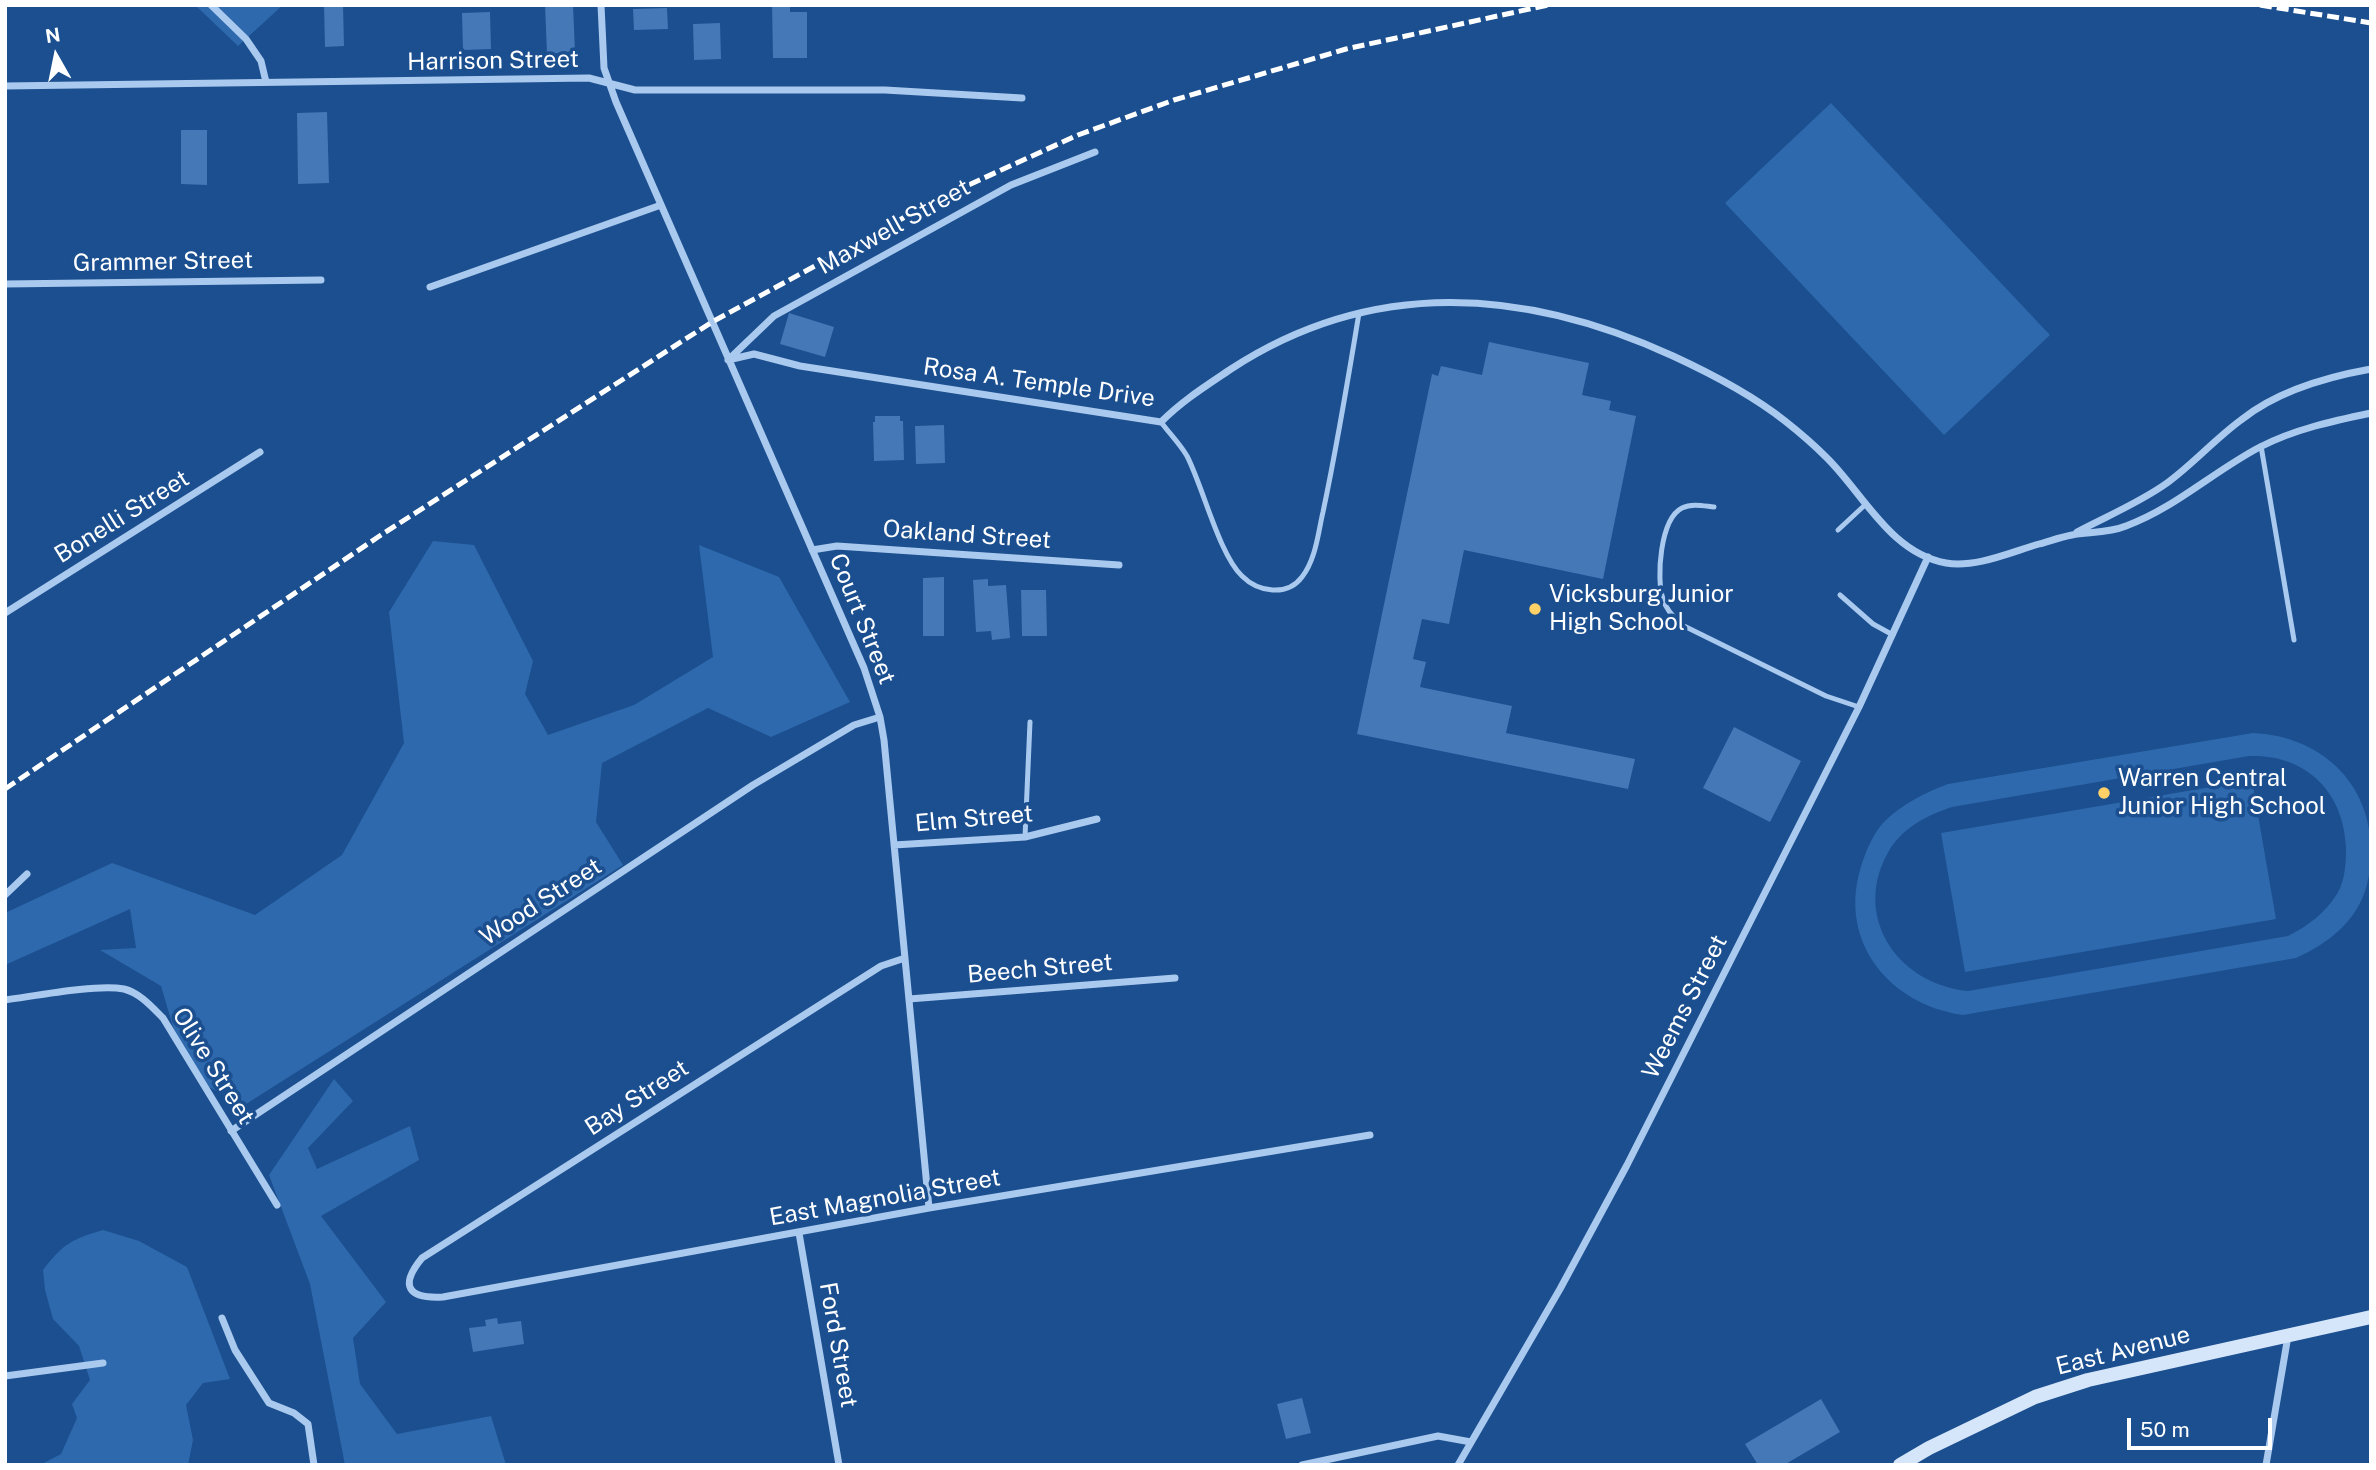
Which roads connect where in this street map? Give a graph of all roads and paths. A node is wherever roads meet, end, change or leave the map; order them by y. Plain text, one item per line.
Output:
1 (211, 5) edge
2 (601, 5) edge
3 (266, 82) junction
4 (610, 84) junction
5 (5, 86) edge
6 (1022, 97) dead end
7 (1095, 152) dead end
8 (661, 205) junction
9 (321, 280) dead end
10 (5, 284) edge
11 (430, 287) dead end
12 (1359, 312) junction
13 (728, 360) junction
14 (2371, 369) edge
15 (2371, 413) edge
16 (1161, 422) junction
17 (2261, 446) junction
18 (260, 452) dead end
19 (1866, 504) junction
20 (1714, 507) dead end
21 (1838, 530) dead end
22 (2070, 535) junction
23 (812, 550) junction
24 (1928, 557) junction
25 (1119, 565) dead end
26 (1840, 595) dead end
27 (5, 614) edge
28 (1893, 635) junction
29 (2294, 639) dead end
30 (1858, 708) junction
31 (880, 717) junction
32 (1030, 722) dead end
33 (1097, 818) dead end
34 (1025, 837) junction
35 (894, 845) junction
36 (27, 874) dead end
37 (5, 895) edge
38 (905, 958) junction
39 (1175, 978) dead end
40 (909, 999) junction
41 (5, 1000) edge
42 (231, 1131) junction
43 (1370, 1135) dead end
44 (277, 1205) dead end
45 (929, 1208) junction
46 (799, 1233) junction
47 (410, 1288) joint
48 (2371, 1317) edge
49 (222, 1318) dead end
50 (2288, 1336) junction
51 (103, 1363) dead end
52 (5, 1376) edge
53 (1471, 1442) junction
54 (314, 1465) edge
55 (839, 1465) edge
56 (1302, 1465) edge
57 (1458, 1465) edge
58 (1900, 1465) edge
59 (2266, 1465) edge

1 - 3 street
2 - 4 street, Court Street
3 - 4 street, Harrison Street
3 - 5 street, Harrison Street
4 - 6 street, Harrison Street
4 - 8 street, Court Street
7 - 13 street, Maxwell Street
8 - 11 street
8 - 13 street, Court Street
9 - 10 street, Grammer Street
12 - 16 street, Rosa A. Temple Drive
12 - 16 lane
12 - 19 street, Rosa A. Temple Drive
13 - 16 street, Rosa A. Temple Drive
13 - 23 street, Court Street
14 - 22 street, Rosa A. Temple Drive
15 - 17 street, Rosa A. Temple Drive
17 - 22 street, Rosa A. Temple Drive
17 - 29 lane
18 - 27 street, Bonelli Street
19 - 21 lane
19 - 24 street, Rosa A. Temple Drive
20 - 30 lane
22 - 24 street, Rosa A. Temple Drive
23 - 25 street, Oakland Street
23 - 31 street, Court Street
24 - 28 street, Weems Street
26 - 28 lane
28 - 30 street, Weems Street
30 - 53 street, Weems Street
31 - 35 street, Court Street
31 - 42 street, Wood Street
32 - 34 lane
33 - 34 street, Elm Street
34 - 35 street, Elm Street
35 - 38 street, Court Street
36 - 37 street
38 - 40 street, Court Street
38 - 47 street, Bay Street
39 - 40 street, Beech Street
40 - 45 street, Court Street
41 - 42 street, Olive Street
42 - 44 street, Olive Street
43 - 45 street, East Magnolia Street
45 - 46 street, East Magnolia Street
46 - 47 street, East Magnolia Street
46 - 55 street, Ford Street
48 - 50 street, East Avenue
49 - 54 street
50 - 58 street, East Avenue
50 - 59 street
51 - 52 street
53 - 56 street
53 - 57 street, Weems Street

